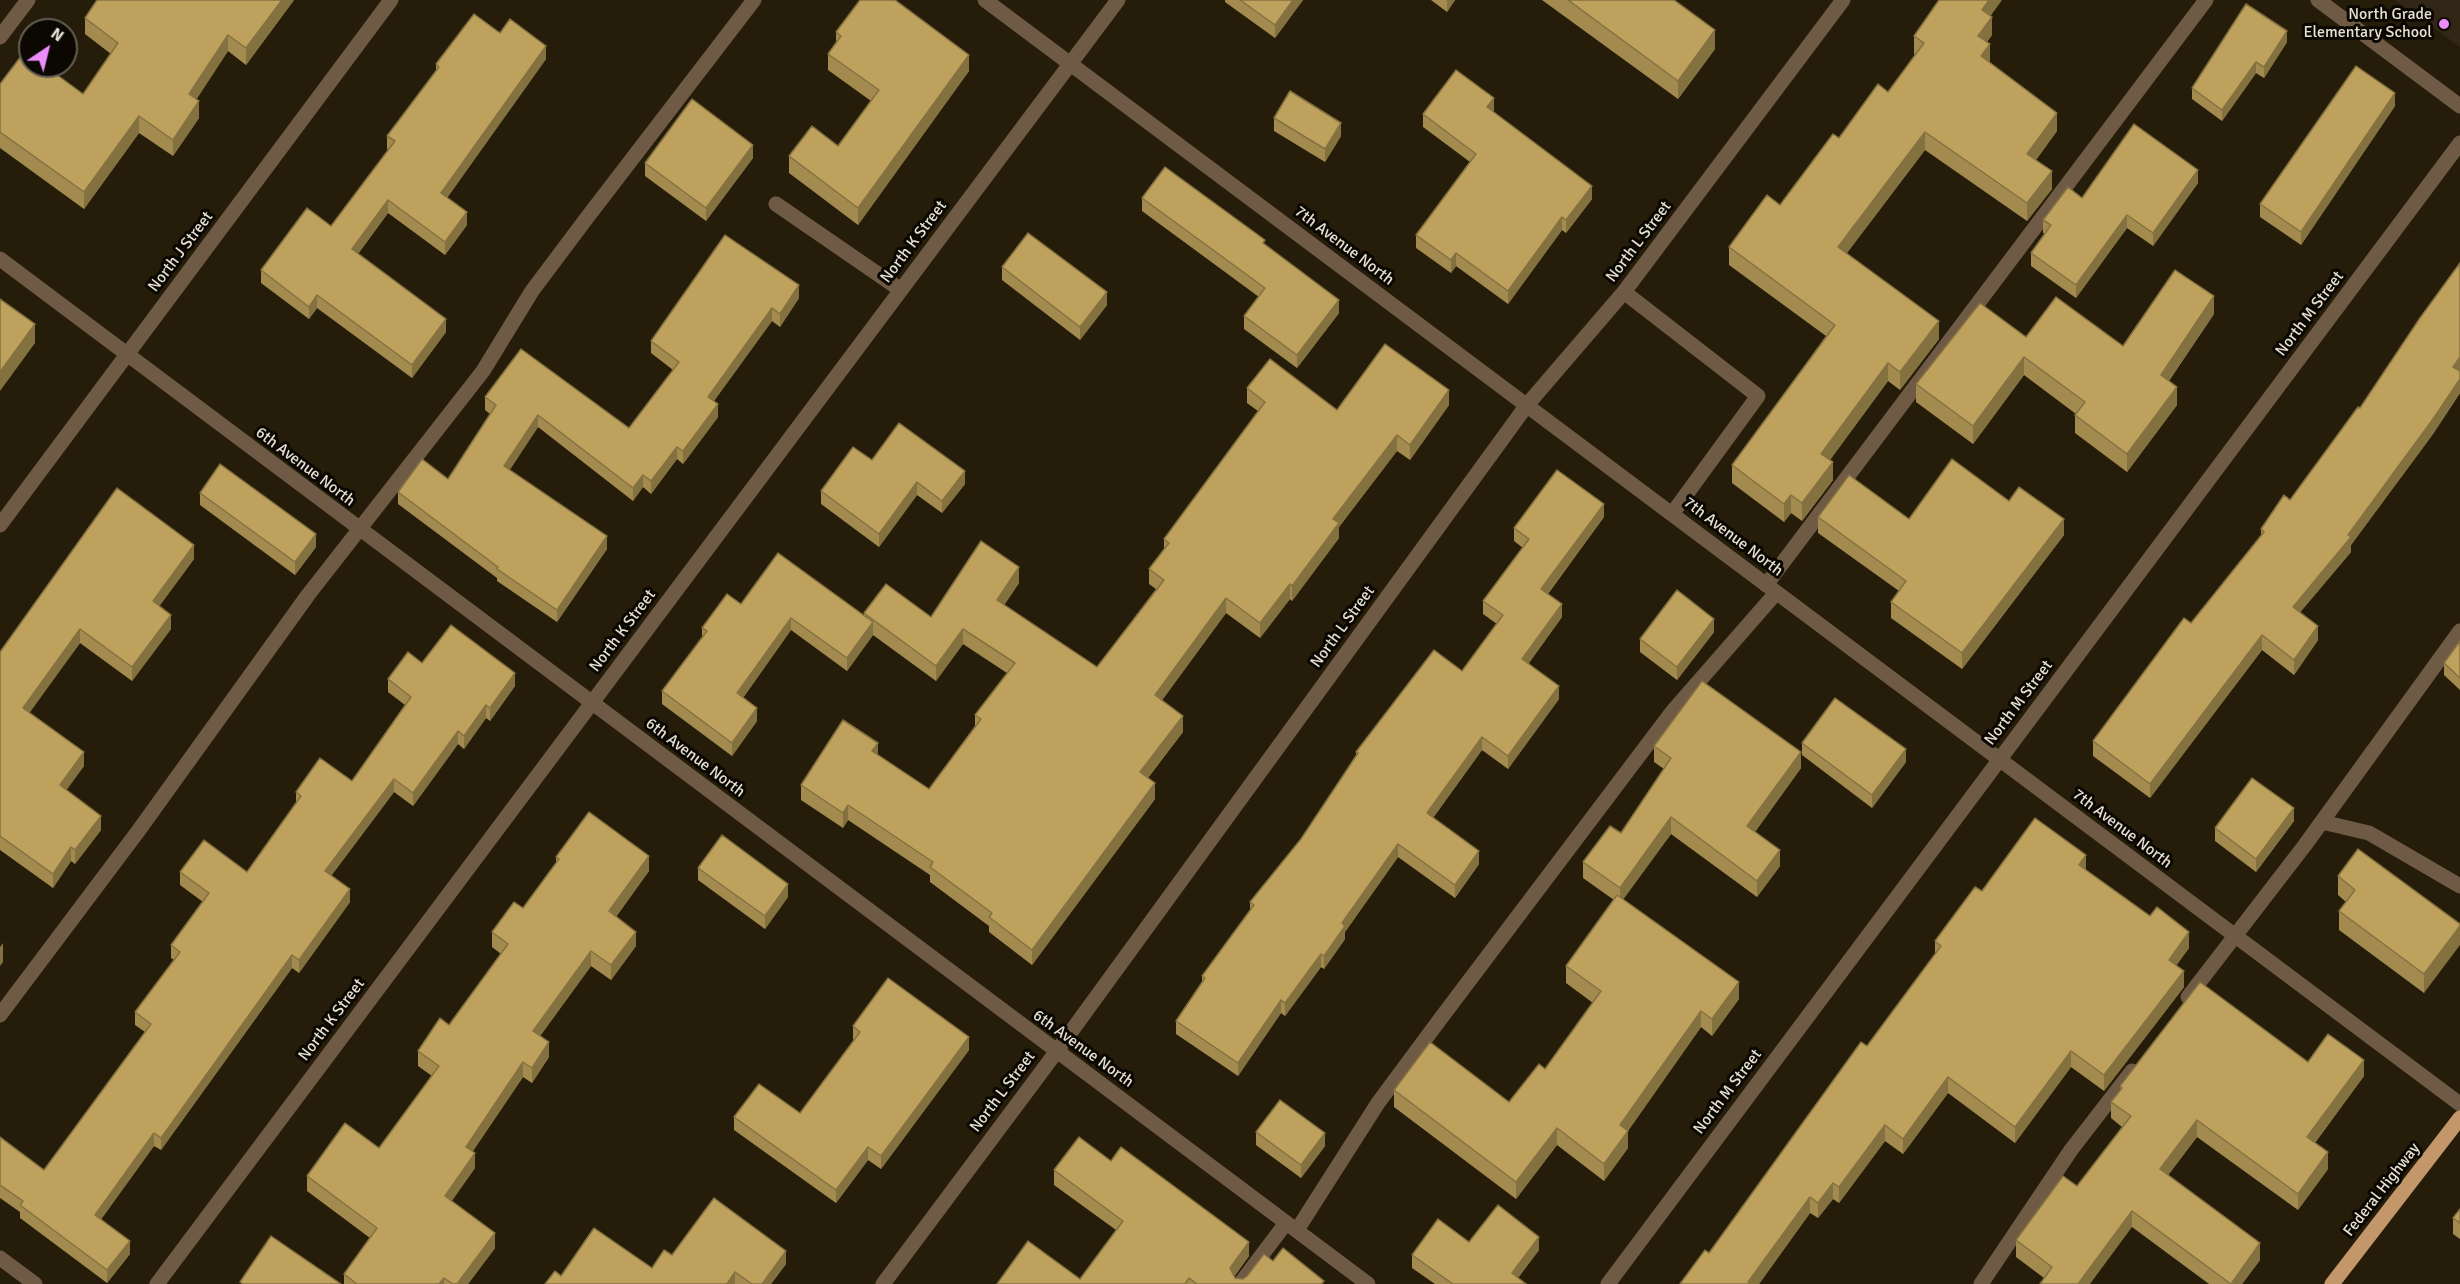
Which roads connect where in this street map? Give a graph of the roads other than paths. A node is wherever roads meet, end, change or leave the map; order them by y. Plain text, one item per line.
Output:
1 (28, 0) edge
2 (391, 0) edge
3 (754, 0) edge
4 (985, 0) edge
5 (1118, 0) edge
6 (1843, 0) edge
7 (2206, 0) edge
8 (2318, 0) edge
9 (0, 37) edge
10 (1070, 64) junction
11 (2460, 106) edge
12 (2460, 143) edge
13 (776, 204) dead end
14 (0, 259) edge
15 (901, 290) junction
16 (1624, 292) junction
17 (127, 355) junction
18 (1527, 405) junction
19 (1672, 514) junction
20 (0, 525) edge
21 (359, 530) junction
22 (1771, 589) junction
23 (2460, 631) edge
24 (592, 703) junction
25 (1999, 759) junction
26 (2322, 822) junction
27 (2460, 886) edge
28 (2235, 936) junction
29 (2179, 1010) edge
30 (0, 1015) edge
31 (1057, 1051) junction
32 (2143, 1057) edge
33 (2460, 1104) edge
34 (2460, 1118) edge
35 (1291, 1226) junction
36 (0, 1258) edge
37 (35, 1284) edge
38 (157, 1284) edge
39 (883, 1284) edge
40 (1240, 1284) edge
41 (1368, 1284) edge
42 (1608, 1284) edge
43 (1981, 1284) edge
44 (2332, 1284) edge

1 - 9 street
2 - 17 street, North J Street
3 - 21 street
4 - 10 street, 7th Avenue North
5 - 10 street, North K Street
6 - 16 street, North L Street
7 - 22 street
8 - 11 street
10 - 15 street, North K Street
10 - 18 street, 7th Avenue North
12 - 25 street, North M Street
13 - 15 street
14 - 17 street, 6th Avenue North
15 - 24 street, North K Street
16 - 18 street, North L Street
16 - 19 street
17 - 20 street, North J Street
17 - 21 street, 6th Avenue North
18 - 19 street, 7th Avenue North
18 - 31 street, North L Street
19 - 22 street, 7th Avenue North
21 - 24 street, 6th Avenue North
21 - 30 street
22 - 25 street, 7th Avenue North
22 - 35 street
23 - 26 street
24 - 31 street, 6th Avenue North
24 - 38 street, North K Street
25 - 28 street, 7th Avenue North
25 - 42 street, North M Street
26 - 27 street
26 - 28 street
28 - 29 street
28 - 33 street, 7th Avenue North
31 - 35 street, 6th Avenue North
31 - 39 street, North L Street
32 - 43 street
34 - 44 main road, Federal Highway
35 - 40 street
35 - 41 street, 6th Avenue North
36 - 37 street

